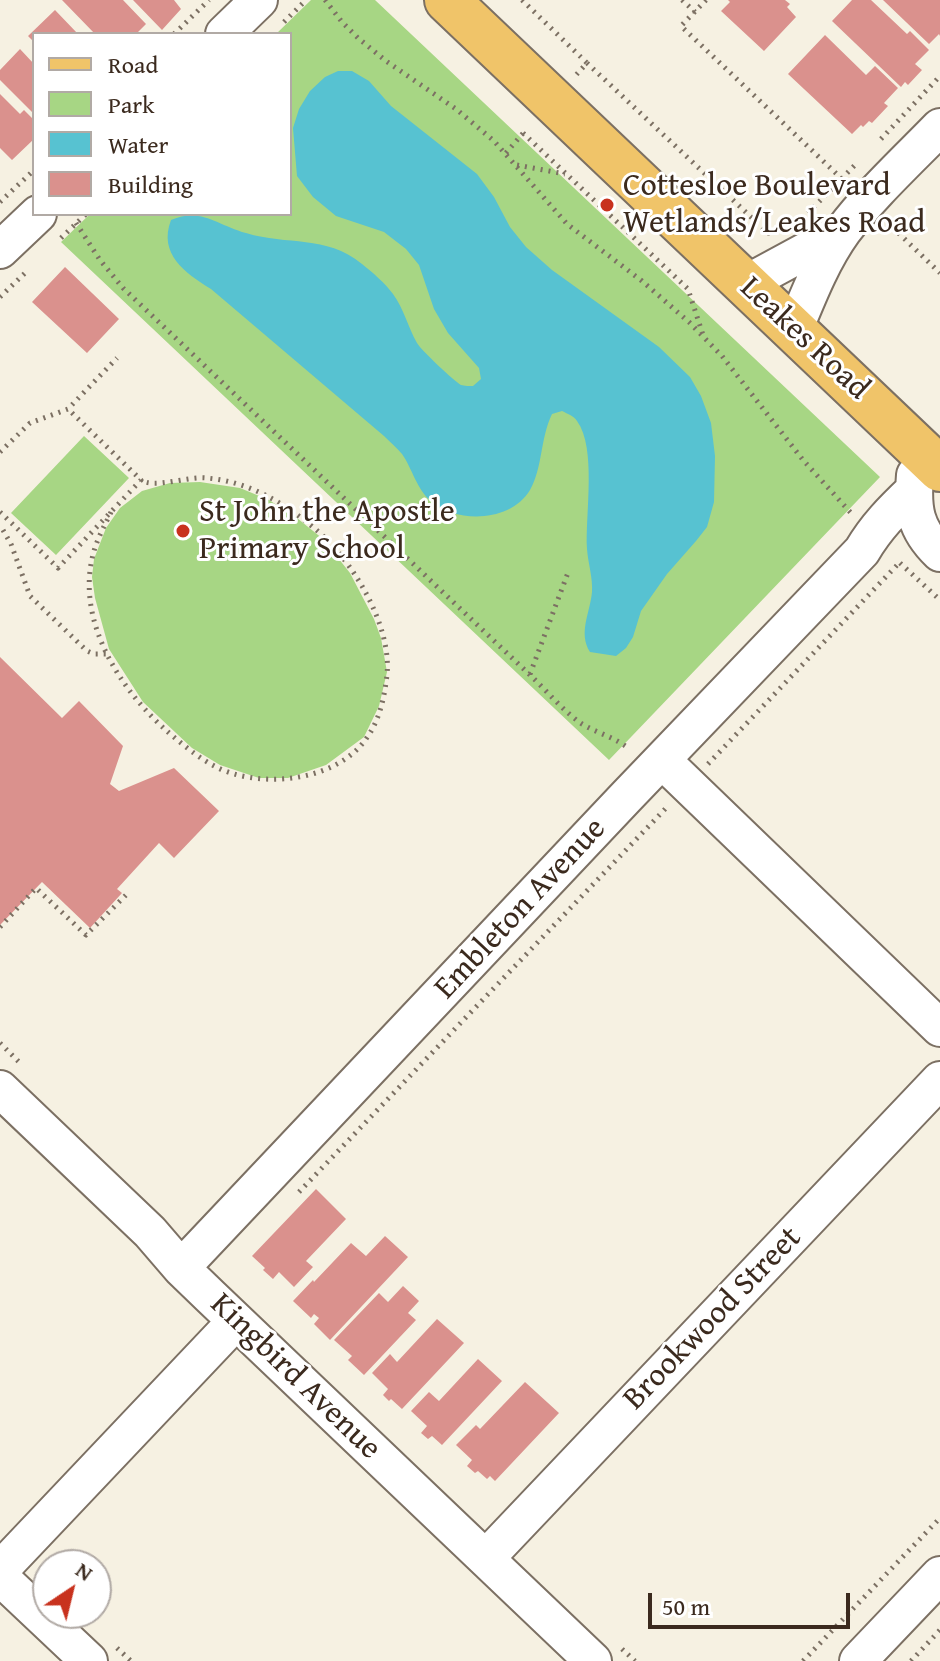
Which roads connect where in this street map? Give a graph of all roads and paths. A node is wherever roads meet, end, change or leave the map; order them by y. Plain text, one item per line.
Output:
1 (209, 0) edge
2 (306, 0) edge
3 (325, 0) edge
4 (447, 0) edge
5 (682, 0) edge
6 (706, 0) edge
7 (695, 12) junction
8 (269, 13) edge
9 (176, 32) edge
10 (228, 32) edge
11 (587, 63) dead end
12 (940, 76) edge
13 (940, 127) edge
14 (523, 133) dead end
15 (875, 145) dead end
16 (864, 156) dead end
17 (517, 165) junction
18 (32, 172) edge
19 (566, 174) junction
20 (841, 178) junction
21 (0, 202) edge
22 (36, 216) edge
23 (896, 217) dead end
24 (800, 222) dead end
25 (76, 223) dead end
26 (843, 232) junction
27 (779, 233) dead end
28 (0, 250) edge
29 (940, 273) edge
30 (745, 284) junction
31 (794, 330) junction
32 (703, 336) junction
33 (117, 358) dead end
34 (68, 409) junction
35 (0, 452) edge
36 (924, 469) edge
37 (141, 480) junction
38 (0, 512) edge
39 (111, 512) junction
40 (12, 524) junction
41 (1, 531) edge
42 (879, 547) junction
43 (937, 550) edge
44 (569, 570) dead end
45 (940, 600) edge
46 (107, 655) junction
47 (530, 675) junction
48 (628, 748) dead end
49 (662, 760) junction
50 (687, 785) junction
51 (126, 895) dead end
52 (0, 927) edge
53 (940, 1028) edge
54 (940, 1080) edge
55 (0, 1089) edge
56 (297, 1195) dead end
57 (181, 1268) junction
58 (236, 1321) junction
59 (940, 1518) edge
60 (486, 1558) junction
61 (0, 1570) edge
62 (940, 1575) edge
63 (0, 1577) edge
64 (940, 1630) edge
65 (89, 1661) edge
66 (593, 1661) edge
67 (803, 1661) edge
68 (858, 1661) edge
69 (911, 1661) edge

1 - 9 path
2 - 8 path
3 - 17 path
4 - 30 main road, Leakes Road
5 - 7 path
6 - 7 path
7 - 20 path
8 - 10 street
11 - 27 path
12 - 15 path
13 - 26 street
14 - 19 path
16 - 20 path
17 - 19 path
17 - 32 path
18 - 21 path
19 - 32 path
20 - 24 path
22 - 28 street
23 - 29 path
25 - 47 path
26 - 30 street
26 - 31 street
30 - 31 main road, Leakes Road
31 - 36 main road, Leakes Road
32 - 42 path
33 - 34 path
34 - 35 path
34 - 37 path
36 - 42 street, Embleton Avenue
36 - 43 street
37 - 39 path
37 - 46 path
38 - 40 path
39 - 40 path
39 - 46 path
40 - 41 path
41 - 46 path
42 - 43 street
42 - 45 path
42 - 49 street, Embleton Avenue
42 - 50 path
44 - 47 path
47 - 48 path
49 - 50 street
49 - 57 street, Embleton Avenue
50 - 53 street
50 - 56 path
51 - 52 path
54 - 60 street, Brookwood Street
55 - 57 street, Kingbird Avenue
57 - 58 street, Kingbird Avenue
58 - 60 street, Kingbird Avenue
58 - 61 street
59 - 67 path
60 - 66 street, Kingbird Avenue
62 - 68 street
63 - 65 street
64 - 69 path

